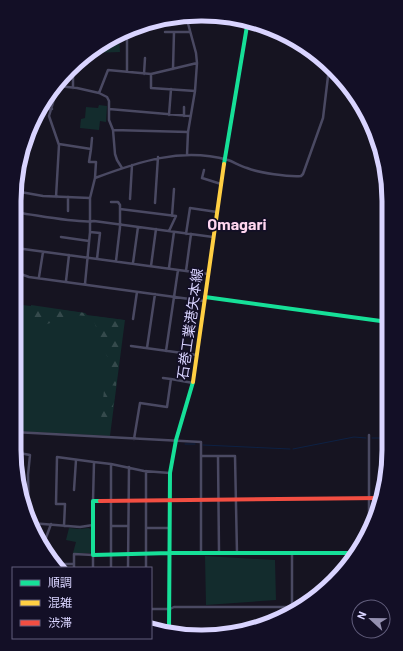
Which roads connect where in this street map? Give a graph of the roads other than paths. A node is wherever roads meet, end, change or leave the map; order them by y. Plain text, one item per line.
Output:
1 (187, 21) edge
2 (247, 27) edge
3 (165, 32) dead end
4 (174, 32) junction
5 (190, 32) junction
6 (128, 37) edge
7 (145, 58) dead end
8 (197, 63) junction
9 (173, 69) junction
10 (127, 71) junction
11 (328, 73) edge
12 (144, 74) junction
13 (151, 74) junction
14 (73, 75) edge
15 (62, 87) edge
16 (73, 88) junction
17 (171, 89) junction
18 (194, 91) junction
19 (99, 93) junction
20 (55, 96) edge
21 (184, 107) dead end
22 (47, 108) edge
23 (52, 108) junction
24 (109, 109) junction
25 (169, 115) junction
26 (184, 116) junction
27 (190, 116) junction
28 (113, 130) junction
29 (188, 132) junction
30 (92, 138) dead end
31 (58, 144) junction
32 (90, 149) junction
33 (187, 155) junction
34 (158, 157) junction
35 (225, 159) junction
36 (132, 165) junction
37 (122, 168) junction
38 (204, 170) dead end
39 (95, 178) junction
40 (221, 184) junction
41 (174, 190) dead end
42 (21, 192) edge
43 (56, 196) junction
44 (68, 197) junction
45 (90, 198) junction
46 (130, 199) dead end
47 (111, 202) dead end
48 (155, 203) dead end
49 (120, 209) junction
50 (68, 211) dead end
51 (21, 212) edge
52 (217, 212) junction
53 (172, 216) junction
54 (90, 222) junction
55 (120, 224) junction
56 (138, 227) junction
57 (156, 229) junction
58 (169, 231) junction
59 (90, 232) junction
60 (174, 232) junction
61 (186, 234) junction
62 (191, 234) junction
63 (61, 237) dead end
64 (213, 238) junction
65 (89, 241) junction
66 (21, 249) edge
67 (43, 252) junction
68 (70, 255) junction
69 (88, 258) junction
70 (98, 259) junction
71 (116, 261) junction
72 (133, 263) junction
73 (151, 266) junction
74 (169, 268) junction
75 (178, 270) junction
76 (186, 271) junction
77 (21, 274) edge
78 (208, 274) junction
79 (39, 277) junction
80 (66, 281) junction
81 (84, 284) junction
82 (137, 292) junction
83 (155, 294) junction
84 (174, 297) junction
85 (205, 299) junction
86 (133, 319) dead end
87 (382, 321) edge
88 (131, 346) dead end
89 (147, 348) junction
90 (166, 351) junction
91 (198, 355) junction
92 (163, 378) dead end
93 (171, 379) junction
94 (193, 383) junction
95 (21, 432) edge
96 (369, 435) dead end
97 (134, 439) junction
98 (176, 440) junction
99 (21, 453) edge
100 (201, 456) junction
101 (218, 456) junction
102 (76, 460) junction
103 (94, 462) junction
104 (111, 464) junction
105 (128, 467) junction
106 (146, 471) junction
107 (170, 473) junction
108 (74, 490) dead end
109 (369, 498) junction
110 (375, 498) edge
111 (168, 499) junction
112 (200, 499) junction
113 (218, 499) junction
114 (236, 499) junction
115 (93, 500) junction
116 (112, 500) junction
117 (128, 500) junction
118 (146, 500) junction
119 (29, 501) edge
120 (369, 516) edge
121 (37, 523) edge
122 (51, 524) junction
123 (93, 525) junction
124 (64, 526) junction
125 (111, 526) junction
126 (128, 526) junction
127 (146, 528) junction
128 (169, 528) junction
129 (45, 540) edge
130 (219, 552) junction
131 (292, 552) junction
132 (170, 553) junction
133 (201, 553) junction
134 (237, 553) junction
135 (350, 553) edge
136 (128, 554) junction
137 (146, 554) junction
138 (93, 555) junction
139 (111, 555) junction
140 (62, 564) edge
141 (74, 566) edge
142 (93, 567) edge
143 (111, 567) edge
144 (128, 567) edge
145 (146, 567) edge
146 (292, 606) edge
147 (290, 607) edge
148 (152, 609) edge
149 (170, 609) junction
150 (169, 627) edge

1 - 5 street
2 - 35 street, 石巻工業港矢本線
3 - 4 street
4 - 5 street
4 - 9 street
5 - 8 street
6 - 10 street
7 - 12 street
8 - 9 street
8 - 18 street
9 - 13 street
10 - 12 street
10 - 19 street
11 - 35 street
12 - 13 street
13 - 17 street
14 - 16 street
15 - 16 street
16 - 19 street
17 - 18 street
17 - 25 street
18 - 27 street
19 - 24 street
20 - 23 street
21 - 26 street
22 - 23 street
23 - 31 street
24 - 25 street
24 - 28 street
25 - 26 street
26 - 27 street
27 - 29 street
28 - 29 street
28 - 37 street
29 - 33 street
30 - 32 street
31 - 32 street
31 - 43 street
32 - 39 street
33 - 34 street
33 - 35 street
34 - 36 street
34 - 48 street
35 - 40 street, 石巻工業港矢本線
36 - 37 street
36 - 46 street
37 - 39 street
38 - 40 street
39 - 45 street
40 - 52 street, 石巻工業港矢本線
41 - 53 street
42 - 43 street
43 - 44 street
44 - 45 street
44 - 50 street
45 - 54 street
47 - 49 street
49 - 53 street
49 - 55 street
51 - 54 street
52 - 61 street
52 - 64 street, 石巻工業港矢本線
53 - 58 street
54 - 55 street
54 - 59 street
55 - 56 street
55 - 71 street
56 - 57 street
56 - 72 street
57 - 58 street
57 - 73 street
58 - 60 street
59 - 65 street
59 - 70 street
60 - 61 street
60 - 74 street
61 - 62 street
62 - 64 street
62 - 76 street
63 - 65 street
64 - 78 street, 石巻工業港矢本線
65 - 69 street
66 - 67 street
67 - 68 street
67 - 79 street
68 - 69 street
68 - 80 street
69 - 70 street
69 - 81 street
70 - 71 street
71 - 72 street
72 - 73 street
73 - 74 street
74 - 75 street
75 - 76 street
75 - 84 street
76 - 78 street
77 - 79 street
78 - 85 street, 石巻工業港矢本線
79 - 80 street
80 - 81 street
81 - 82 street
82 - 83 street
82 - 86 street
83 - 84 street
83 - 89 street
84 - 85 street
84 - 90 street
85 - 87 street
85 - 91 street, 石巻工業港矢本線
88 - 89 street
89 - 90 street
90 - 91 street
91 - 94 street, 石巻工業港矢本線
92 - 93 street
93 - 94 street
93 - 97 street
94 - 98 street, 石巻工業港矢本線
95 - 97 street
96 - 109 street
97 - 98 street
98 - 100 street
98 - 107 street, 石巻工業港矢本線
99 - 119 street
100 - 101 street
100 - 112 street
101 - 113 street
101 - 114 street
102 - 103 street
102 - 108 street
102 - 124 street
103 - 104 street
103 - 115 street
104 - 105 street
104 - 116 street
105 - 106 street
105 - 117 street
106 - 107 street
106 - 118 street
107 - 111 street, 石巻工業港矢本線
109 - 110 street
109 - 114 street
109 - 120 street
111 - 112 street
111 - 118 street
111 - 128 street, 石巻工業港矢本線
112 - 113 street
112 - 133 street
113 - 114 street
113 - 130 street
114 - 134 street
115 - 116 street
115 - 123 street
116 - 117 street
116 - 125 street
117 - 118 street
117 - 126 street
118 - 127 street
121 - 122 street
122 - 124 street
122 - 129 street
123 - 124 street
123 - 138 street
125 - 126 street
125 - 139 street
126 - 136 street
127 - 128 street
127 - 137 street
128 - 132 street, 石巻工業港矢本線
130 - 133 street
130 - 134 street
131 - 134 street
131 - 135 street
131 - 146 street
132 - 133 street
132 - 137 street
132 - 149 street, 石巻工業港矢本線
136 - 137 street
136 - 139 street
136 - 144 street
137 - 145 street
138 - 139 street
138 - 141 street
138 - 142 street
139 - 143 street
140 - 141 street
147 - 149 street
148 - 149 street
149 - 150 street, 石巻工業港矢本線

